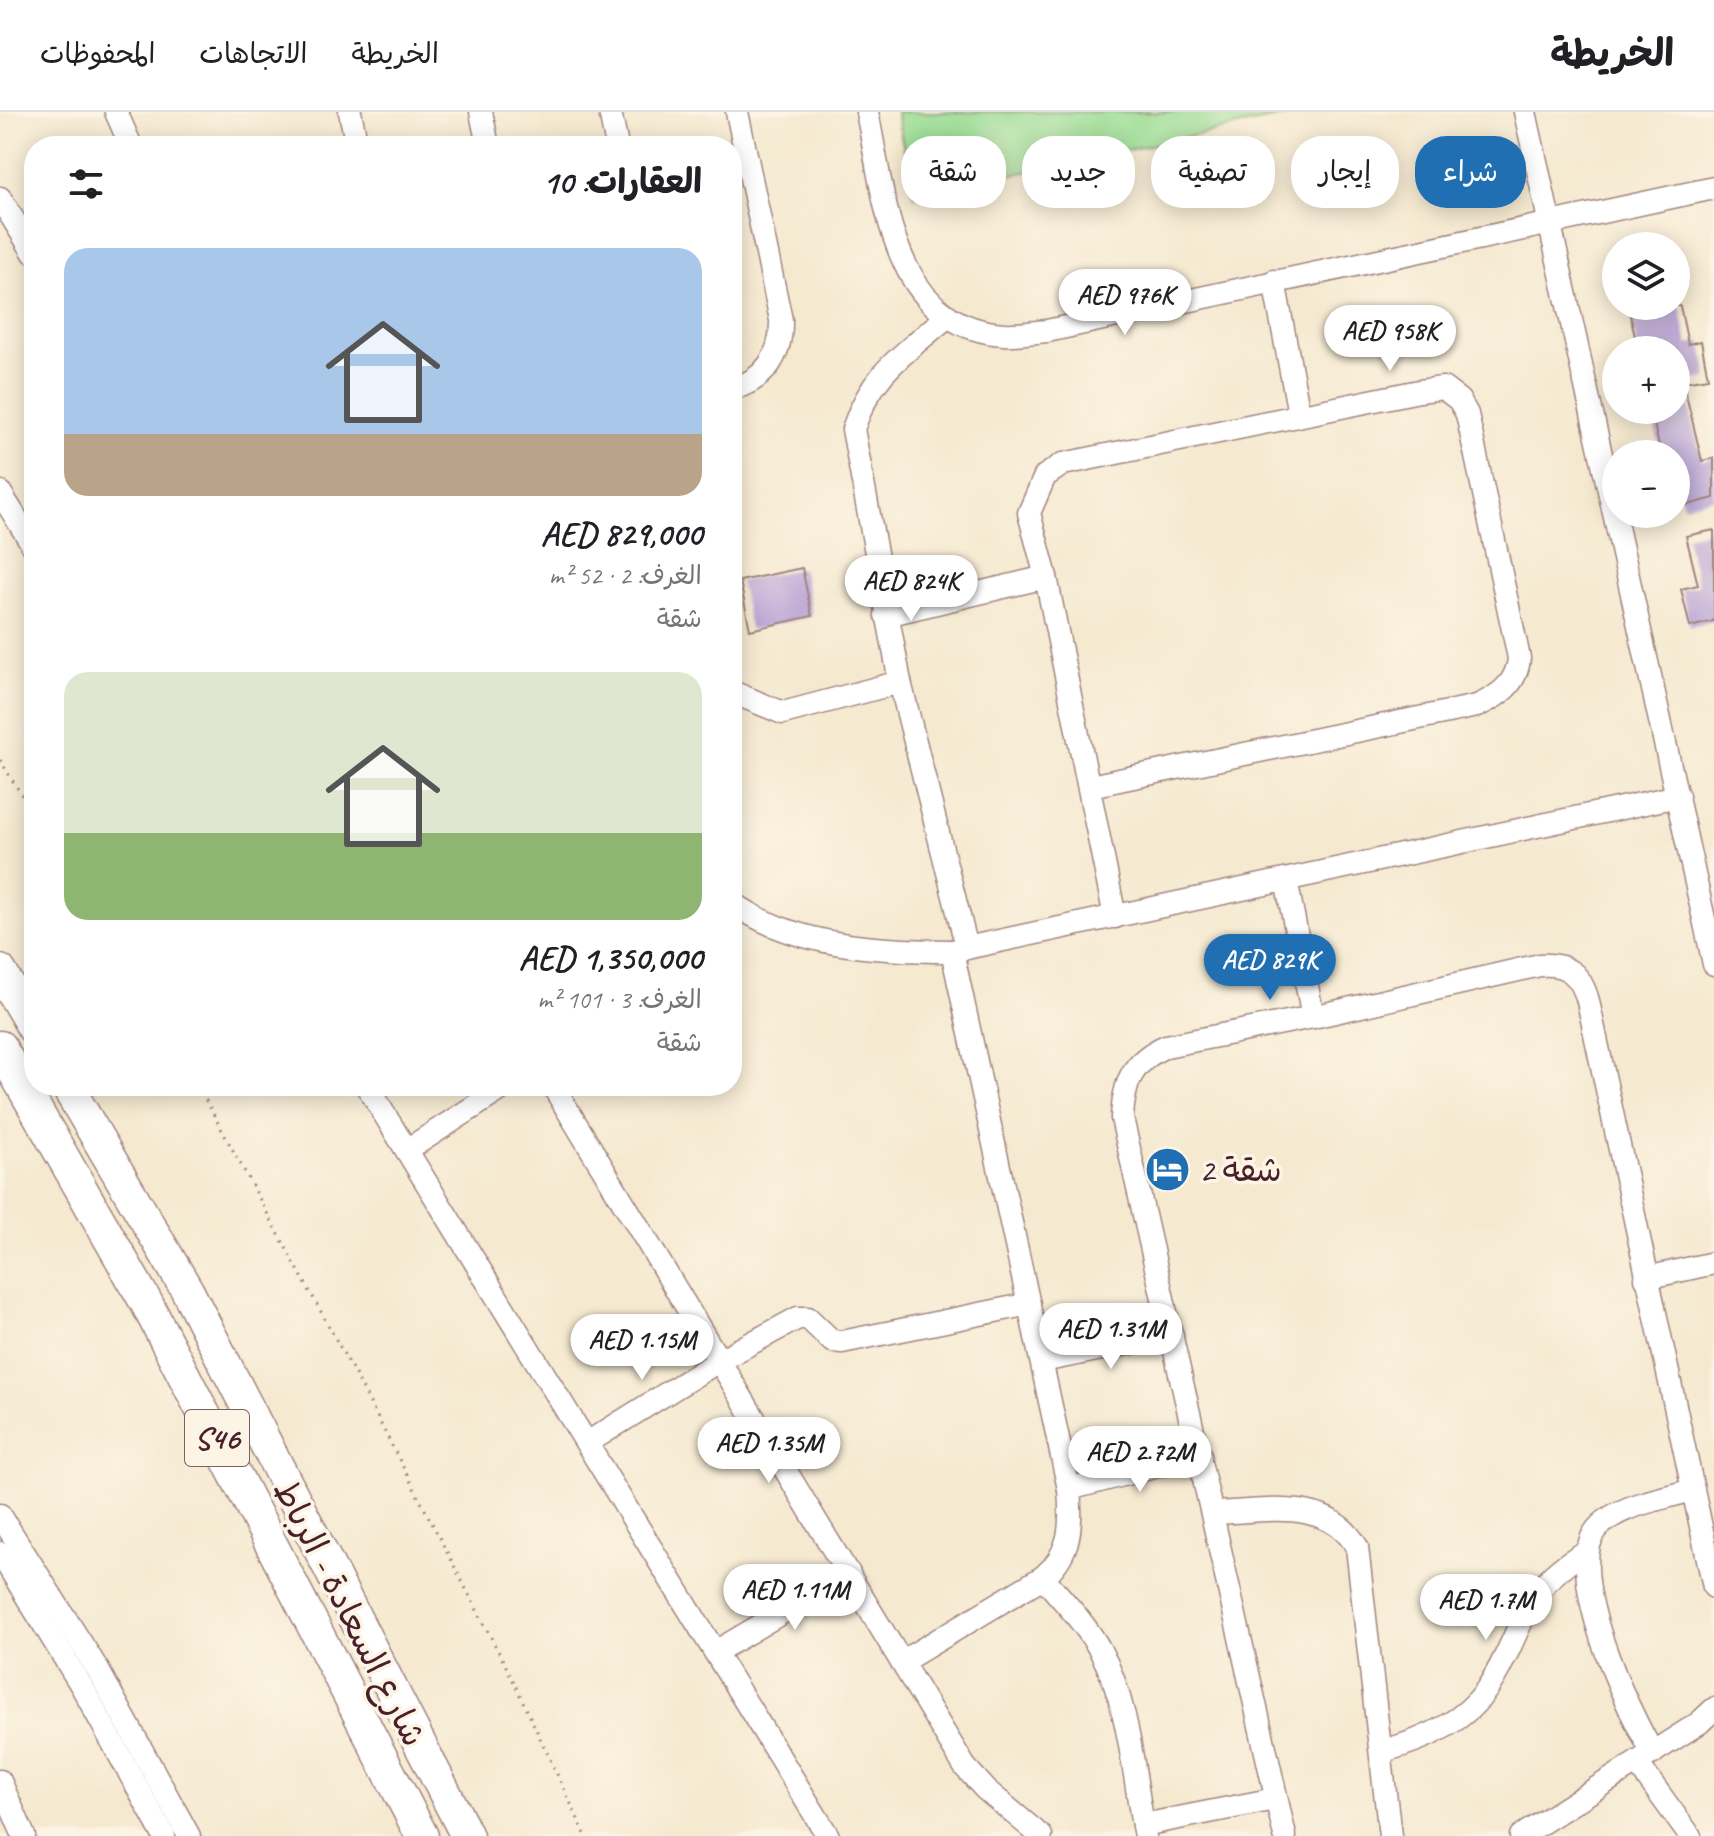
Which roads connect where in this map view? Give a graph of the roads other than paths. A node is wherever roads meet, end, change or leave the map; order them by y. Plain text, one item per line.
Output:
1 (116, 112) edge
2 (350, 112) edge
3 (481, 112) edge
4 (610, 112) edge
5 (737, 112) edge
6 (867, 112) edge
7 (1525, 112) edge
8 (127, 136) edge
9 (355, 136) edge
10 (486, 136) edge
11 (615, 136) edge
12 (1714, 188) edge
13 (0, 198) edge
14 (1549, 221) junction
15 (24, 237) edge
16 (1274, 281) junction
17 (948, 316) junction
18 (742, 387) edge
19 (1299, 414) junction
20 (0, 492) edge
21 (24, 531) edge
22 (1046, 577) junction
23 (886, 615) junction
24 (900, 682) junction
25 (742, 696) edge
26 (1090, 786) junction
27 (1678, 796) junction
28 (1286, 880) junction
29 (742, 909) edge
30 (1115, 917) junction
31 (960, 950) junction
32 (1714, 964) edge
33 (0, 971) edge
34 (24, 1012) edge
35 (1313, 1017) junction
36 (0, 1047) edge
37 (24, 1089) edge
38 (28, 1096) edge
39 (73, 1096) edge
40 (373, 1096) edge
41 (491, 1096) edge
42 (559, 1096) edge
43 (407, 1150) junction
44 (1714, 1263) edge
45 (1646, 1278) junction
46 (1029, 1304) junction
47 (1172, 1335) junction
48 (720, 1360) junction
49 (1042, 1361) junction
50 (587, 1443) junction
51 (1200, 1455) junction
52 (1069, 1489) junction
53 (1692, 1490) junction
54 (1213, 1513) junction
55 (0, 1515) edge
56 (1586, 1552) junction
57 (0, 1553) edge
58 (849, 1573) junction
59 (1043, 1577) junction
60 (1714, 1587) edge
61 (717, 1651) junction
62 (903, 1661) junction
63 (1714, 1709) edge
64 (1383, 1751) junction
65 (1645, 1758) junction
66 (0, 1781) edge
67 (1275, 1799) junction
68 (159, 1830) edge
69 (1144, 1830) edge
70 (1534, 1833) edge
71 (24, 1836) edge
72 (189, 1836) edge
73 (422, 1836) edge
74 (467, 1836) edge
75 (828, 1836) edge
76 (1041, 1836) edge
77 (1285, 1836) edge
78 (1390, 1836) edge
79 (1690, 1836) edge

1 - 8 street
2 - 9 street
3 - 10 street
4 - 11 street
5 - 18 street
6 - 17 street
7 - 14 street
12 - 14 street
13 - 15 street
14 - 16 street
14 - 27 street
16 - 17 street
16 - 19 street
17 - 23 street
19 - 22 street
19 - 26 street
20 - 21 street
22 - 23 street
22 - 26 street
23 - 24 street
24 - 25 street
24 - 31 street
26 - 30 street
27 - 28 street
27 - 32 street
28 - 30 street
28 - 35 street
29 - 31 street
30 - 31 street
31 - 46 street
33 - 34 highway
35 - 45 street
35 - 47 street
36 - 37 highway, شارع السعادة - الرباط / S46
38 - 73 highway, شارع السعادة - الرباط / S46
39 - 74 highway, شارع السعادة - الرباط / S46
40 - 43 street
41 - 43 street
42 - 48 street
43 - 50 street
44 - 45 street
45 - 53 street
46 - 48 street
46 - 49 street
47 - 49 street
47 - 51 street
48 - 50 street
48 - 58 street
49 - 52 street
50 - 61 street
51 - 52 street
51 - 54 street
52 - 59 street
53 - 56 street
53 - 60 street
54 - 64 street
54 - 67 street
55 - 72 street
56 - 64 street
56 - 65 street
57 - 68 street
58 - 61 street
58 - 62 street
59 - 62 street
59 - 69 street
61 - 75 street
62 - 76 street
63 - 65 street
64 - 78 street
65 - 70 street
65 - 79 street
66 - 71 street
67 - 69 street
67 - 77 street

